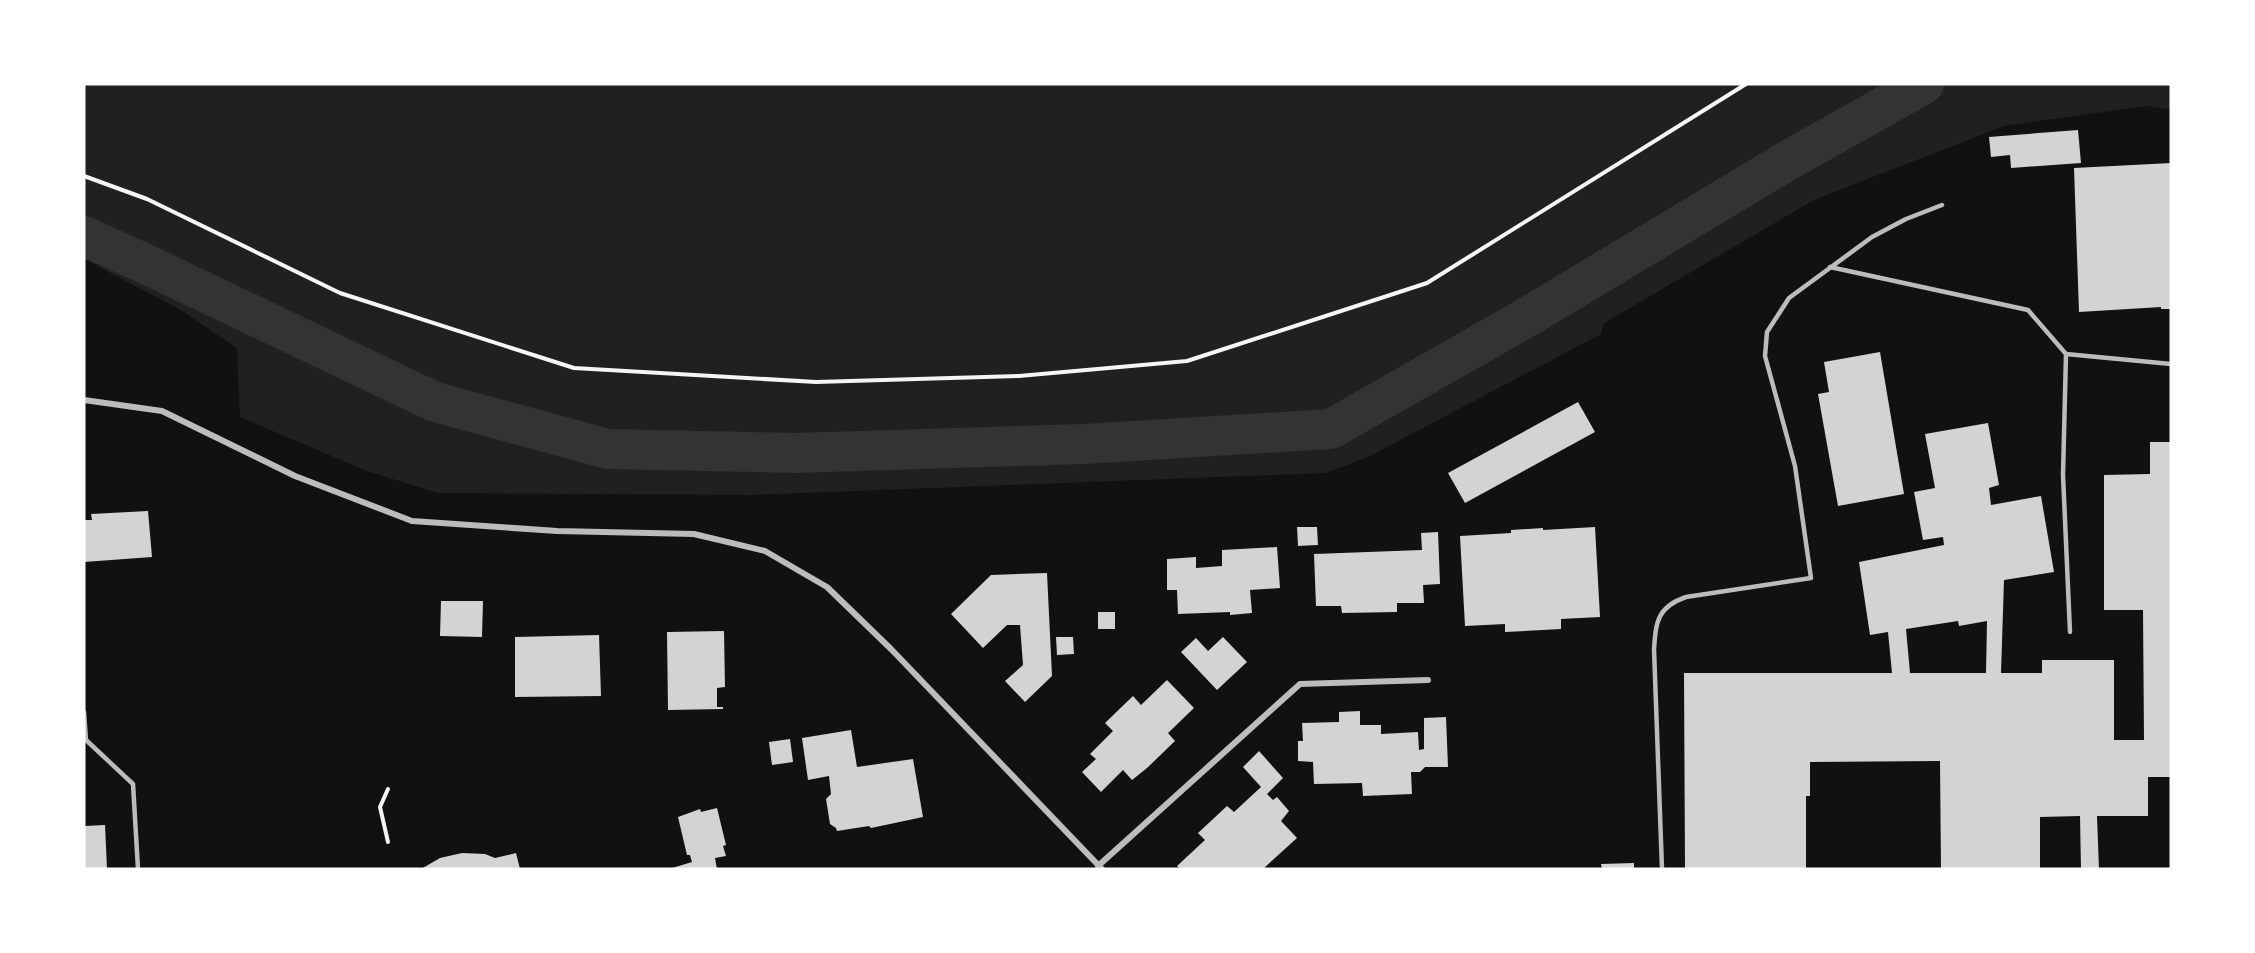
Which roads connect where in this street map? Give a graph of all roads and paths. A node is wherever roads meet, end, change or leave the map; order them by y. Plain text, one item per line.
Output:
1 (1746, 84) edge
2 (84, 176) edge
3 (1942, 205) dead end
4 (1830, 267) junction
5 (2066, 354) junction
6 (2171, 364) edge
7 (84, 400) edge
8 (2070, 632) dead end
9 (1428, 680) dead end
10 (84, 712) edge
11 (388, 789) dead end
12 (388, 842) dead end
13 (1100, 867) edge
14 (138, 869) edge
15 (1662, 869) edge

1 - 2 path
3 - 4 lane
4 - 5 lane
4 - 15 lane
5 - 6 lane
5 - 8 lane
7 - 13 street
9 - 13 street
10 - 14 lane
11 - 12 path

